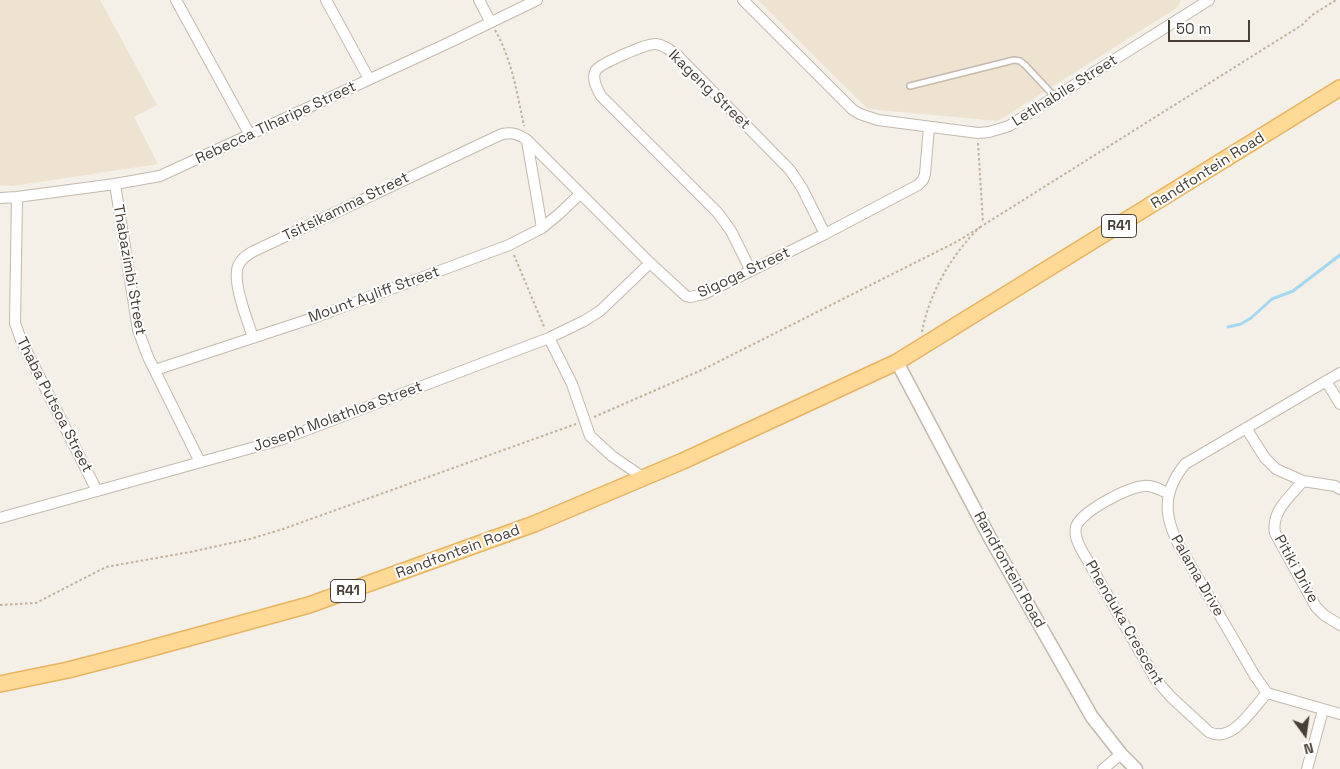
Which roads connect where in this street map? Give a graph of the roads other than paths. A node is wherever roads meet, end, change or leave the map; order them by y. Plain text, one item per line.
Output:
1 (176, 0) edge
2 (326, 0) edge
3 (479, 0) edge
4 (537, 0) edge
5 (743, 0) edge
6 (1203, 2) edge
7 (490, 22) junction
8 (370, 79) junction
9 (910, 86) dead end
10 (1340, 88) edge
11 (1055, 98) junction
12 (929, 127) junction
13 (250, 135) junction
14 (527, 140) junction
15 (115, 184) junction
16 (580, 194) junction
17 (17, 197) junction
18 (0, 198) edge
19 (542, 228) junction
20 (825, 234) junction
21 (650, 263) junction
22 (751, 271) junction
23 (253, 338) junction
24 (548, 338) junction
25 (897, 362) junction
26 (155, 370) junction
27 (1340, 373) edge
28 (1326, 381) junction
29 (1340, 404) edge
30 (1246, 428) junction
31 (200, 462) junction
32 (644, 478) junction
33 (1303, 481) junction
34 (1340, 490) edge
35 (97, 491) junction
36 (1169, 494) junction
37 (0, 518) edge
38 (1340, 624) edge
39 (0, 684) edge
40 (1267, 693) junction
41 (1324, 710) junction
42 (1340, 714) edge
43 (1121, 754) junction
44 (1103, 769) edge
45 (1136, 769) edge
46 (1308, 769) edge

1 - 13 street
2 - 8 street
3 - 7 street
4 - 7 street, Rebecca Tlharipe Street
5 - 12 street, Letlhabile Street
6 - 11 street, Letlhabile Street
7 - 8 street, Rebecca Tlharipe Street
8 - 13 street, Rebecca Tlharipe Street
9 - 11 lane
10 - 25 main road, Randfontein Road / R41
11 - 12 street, Letlhabile Street
12 - 20 street, Sigoga Street
13 - 15 street, Rebecca Tlharipe Street
14 - 16 street, Sigoga Street
14 - 19 street
14 - 23 street, Tsitsikamma Street
15 - 17 street, Rebecca Tlharipe Street
15 - 26 street, Thabazimbi Street
16 - 19 street, Mount Ayliff Street
16 - 21 street, Sigoga Street
17 - 18 street, Rebecca Tlharipe Street
17 - 35 street, Thaba Putsoa Street
19 - 23 street, Mount Ayliff Street
20 - 22 street, Sigoga Street
20 - 22 street, Ikageng Street
21 - 22 street, Sigoga Street
21 - 24 street, Joseph Molathloa Street
23 - 26 street, Mount Ayliff Street
24 - 31 street, Joseph Molathloa Street
24 - 32 street
25 - 32 main road, Randfontein Road / R41
25 - 43 street, Randfontein Road
26 - 31 street, Thabazimbi Street
27 - 28 street, Palama Drive
28 - 29 street
28 - 30 street, Palama Drive
30 - 33 street
30 - 36 street, Palama Drive
31 - 35 street, Joseph Molathloa Street
32 - 39 main road, Randfontein Road / R41
33 - 34 street
33 - 38 street, Pitiki Drive
35 - 37 street, Joseph Molathloa Street
36 - 40 street, Palama Drive
36 - 40 street, Phenduka Crescent
40 - 41 street
41 - 42 street
41 - 46 street
43 - 44 street
43 - 45 street, Randfontein Road

